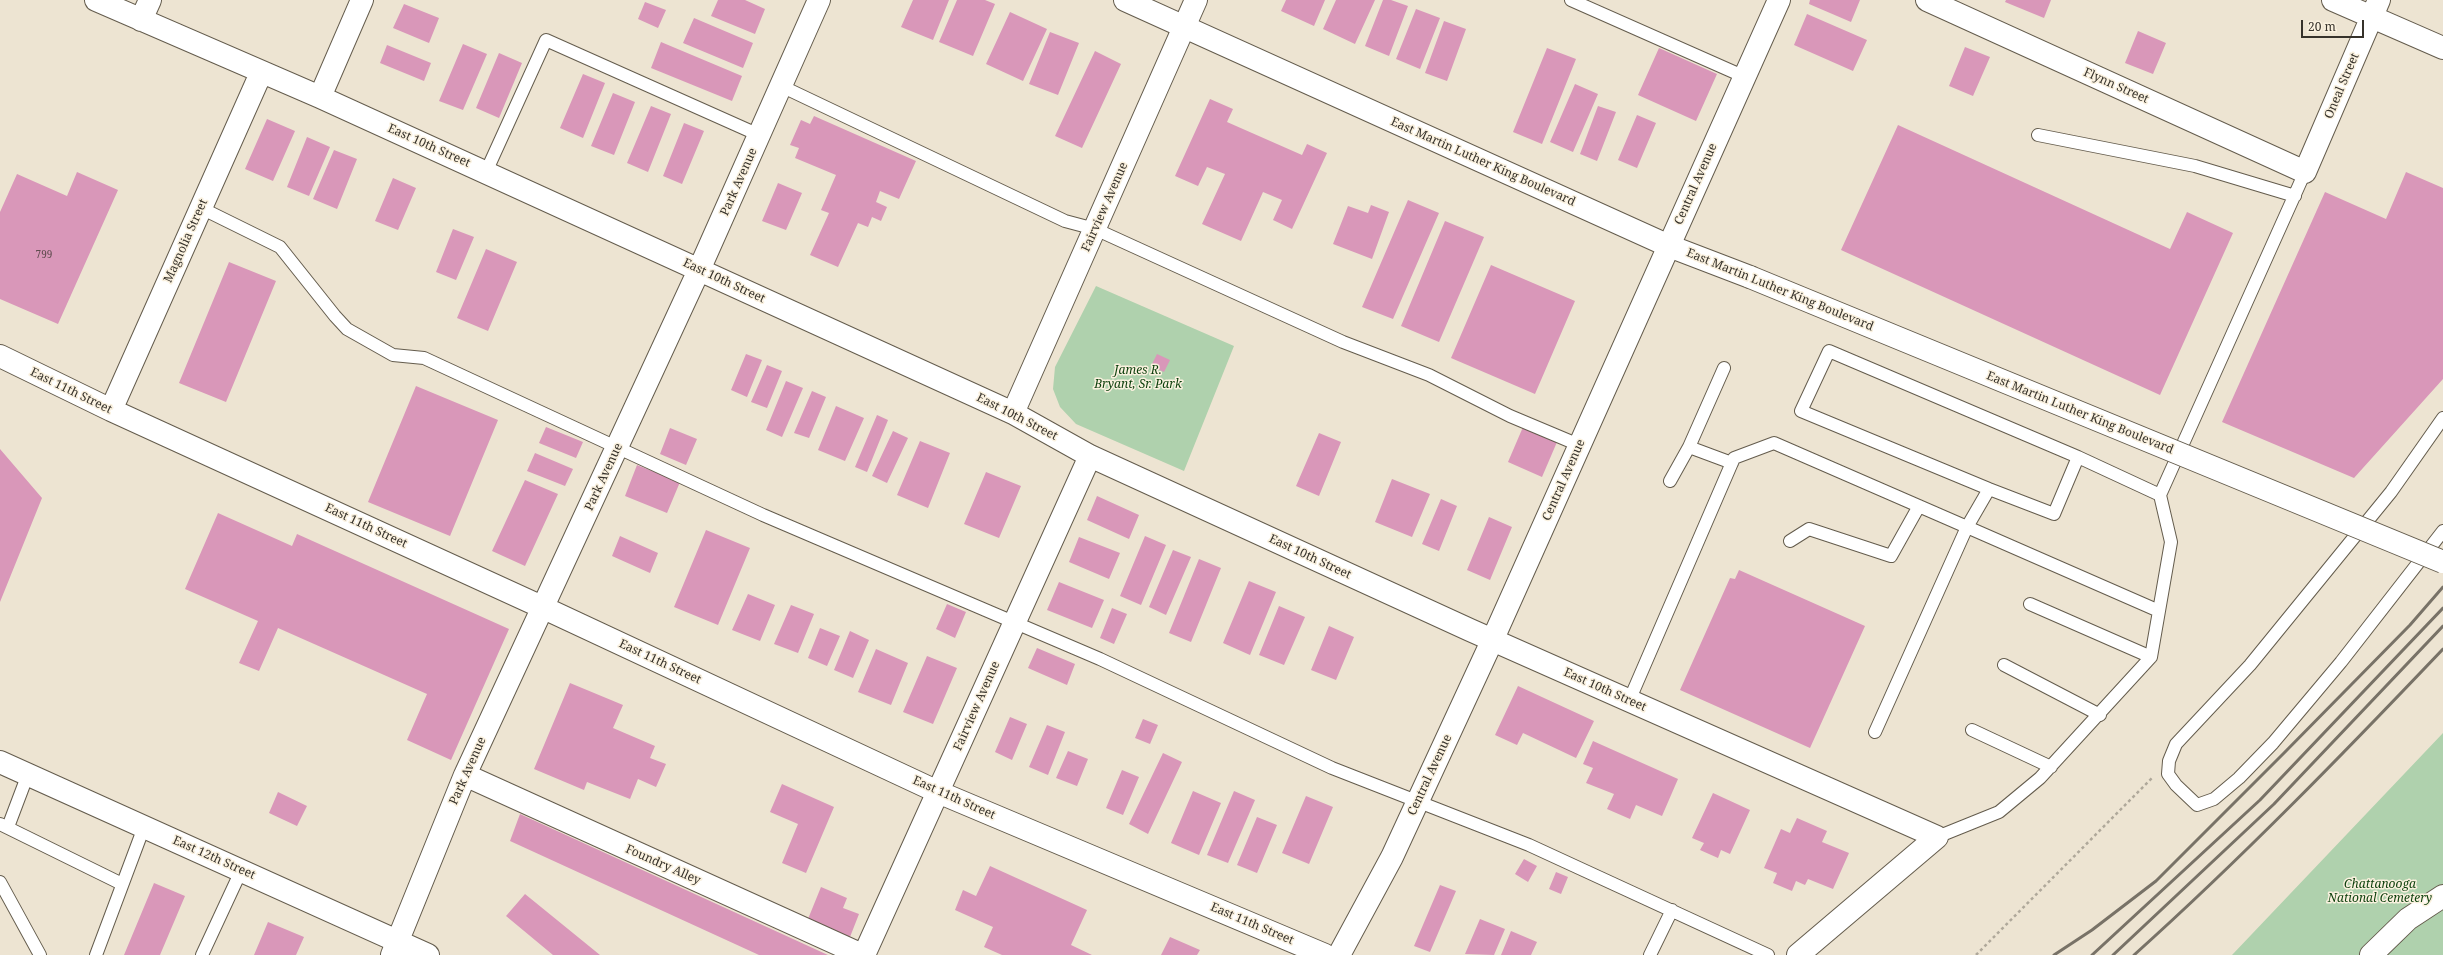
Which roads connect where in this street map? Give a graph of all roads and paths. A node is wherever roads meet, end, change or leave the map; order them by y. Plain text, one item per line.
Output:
1 (96, 0) edge
2 (150, 0) edge
3 (362, 0) edge
4 (819, 0) edge
5 (1125, 0) edge
6 (1196, 0) edge
7 (1571, 0) edge
8 (1779, 0) edge
9 (1927, 0) edge
10 (2333, 0) edge
11 (2375, 8) edge
12 (141, 20) junction
13 (1184, 27) junction
14 (2443, 48) edge
15 (260, 73) junction
16 (1744, 77) junction
17 (781, 86) junction
18 (320, 97) junction
19 (759, 135) junction
20 (2038, 135) dead end
21 (486, 172) junction
22 (2305, 172) junction
23 (2295, 196) junction
24 (201, 208) junction
25 (1095, 229) junction
26 (1669, 246) junction
27 (699, 270) junction
28 (0, 356) edge
29 (1724, 368) dead end
30 (111, 410) junction
31 (1013, 413) junction
32 (2443, 418) edge
33 (1579, 446) junction
34 (1689, 446) junction
35 (617, 449) junction
36 (1090, 456) junction
37 (2078, 457) junction
38 (1732, 463) junction
39 (1670, 481) dead end
40 (1989, 489) junction
41 (2160, 495) junction
42 (1919, 506) junction
43 (1967, 527) junction
44 (2443, 531) edge
45 (1790, 541) dead end
46 (2443, 562) edge
47 (2030, 604) dead end
48 (544, 608) junction
49 (2159, 611) junction
50 (1014, 624) junction
51 (1492, 641) junction
52 (2151, 657) junction
53 (2004, 665) dead end
54 (1629, 701) junction
55 (2100, 715) junction
56 (1972, 730) dead end
57 (1875, 732) dead end
58 (2169, 761) junction
59 (0, 762) edge
60 (2051, 767) junction
61 (28, 774) junction
62 (465, 775) junction
63 (938, 792) junction
64 (1417, 802) junction
65 (4, 826) edge
66 (144, 827) junction
67 (1937, 837) junction
68 (241, 871) junction
69 (0, 882) edge
70 (122, 884) junction
71 (2443, 896) edge
72 (1672, 910) junction
73 (395, 948) edge
74 (40, 955) edge
75 (96, 955) edge
76 (202, 955) edge
77 (428, 955) edge
78 (863, 955) edge
79 (1325, 955) edge
80 (1340, 955) edge
81 (1650, 955) edge
82 (1768, 955) edge
83 (1798, 955) edge
84 (1976, 955) edge
85 (2371, 955) edge

1 - 12 street, East 10th Street
2 - 12 street
3 - 18 street
4 - 17 street, Park Avenue
5 - 13 street, East Martin Luther King Boulevard
6 - 13 street, Fairview Avenue
7 - 16 lane
8 - 16 street, Central Avenue
9 - 22 street, Flynn Street
10 - 11 street
11 - 14 street
11 - 22 street, Oneal Street
12 - 15 street, East 10th Street
13 - 25 street, Fairview Avenue
13 - 26 street, East Martin Luther King Boulevard
15 - 18 street, East 10th Street
15 - 24 street, Magnolia Street
16 - 26 street, Central Avenue
17 - 19 street, Park Avenue
17 - 25 lane
18 - 21 street, East 10th Street
19 - 21 lane
19 - 27 street, Park Avenue
20 - 23 lane
21 - 27 street, East 10th Street
22 - 23 lane
23 - 41 lane
24 - 30 street, Magnolia Street
24 - 35 lane
25 - 31 street, Fairview Avenue
25 - 33 lane
26 - 33 street, Central Avenue
26 - 46 street, East Martin Luther King Boulevard, bridge
27 - 31 street, East 10th Street
27 - 35 street, Park Avenue
28 - 30 street, East 11th Street
29 - 34 lane
30 - 48 street, East 11th Street
31 - 36 street, East 10th Street
32 - 58 lane
33 - 51 street, Central Avenue
34 - 38 lane
34 - 39 lane
35 - 48 street, Park Avenue
35 - 50 lane
36 - 50 street, Fairview Avenue
36 - 51 street, East 10th Street
37 - 40 lane
37 - 40 lane
37 - 41 lane
38 - 42 lane
38 - 54 lane
40 - 43 lane
41 - 49 lane
42 - 43 lane
42 - 45 lane
43 - 49 lane
43 - 57 lane
44 - 58 lane
47 - 52 lane
48 - 62 street, Park Avenue
48 - 63 street, East 11th Street
49 - 52 lane
50 - 63 street, Fairview Avenue
50 - 64 lane
51 - 54 street, East 10th Street
51 - 64 street, Central Avenue
52 - 55 lane
53 - 55 lane
54 - 67 street, East 10th Street
55 - 60 lane
56 - 60 lane
58 - 84 path
59 - 61 street, East 12th Street
60 - 67 lane
61 - 65 lane
61 - 66 street, East 12th Street
62 - 73 street, Park Avenue
62 - 78 street, Foundry Alley
63 - 78 street, Fairview Avenue
63 - 79 street, East 11th Street
64 - 72 lane
64 - 80 street, Central Avenue
65 - 70 lane
66 - 68 street, East 12th Street
66 - 70 lane
67 - 83 street
68 - 73 street, East 12th Street
68 - 76 lane
69 - 74 lane
70 - 75 lane
71 - 85 street
72 - 81 lane
72 - 82 lane
73 - 77 street, East 12th Street

